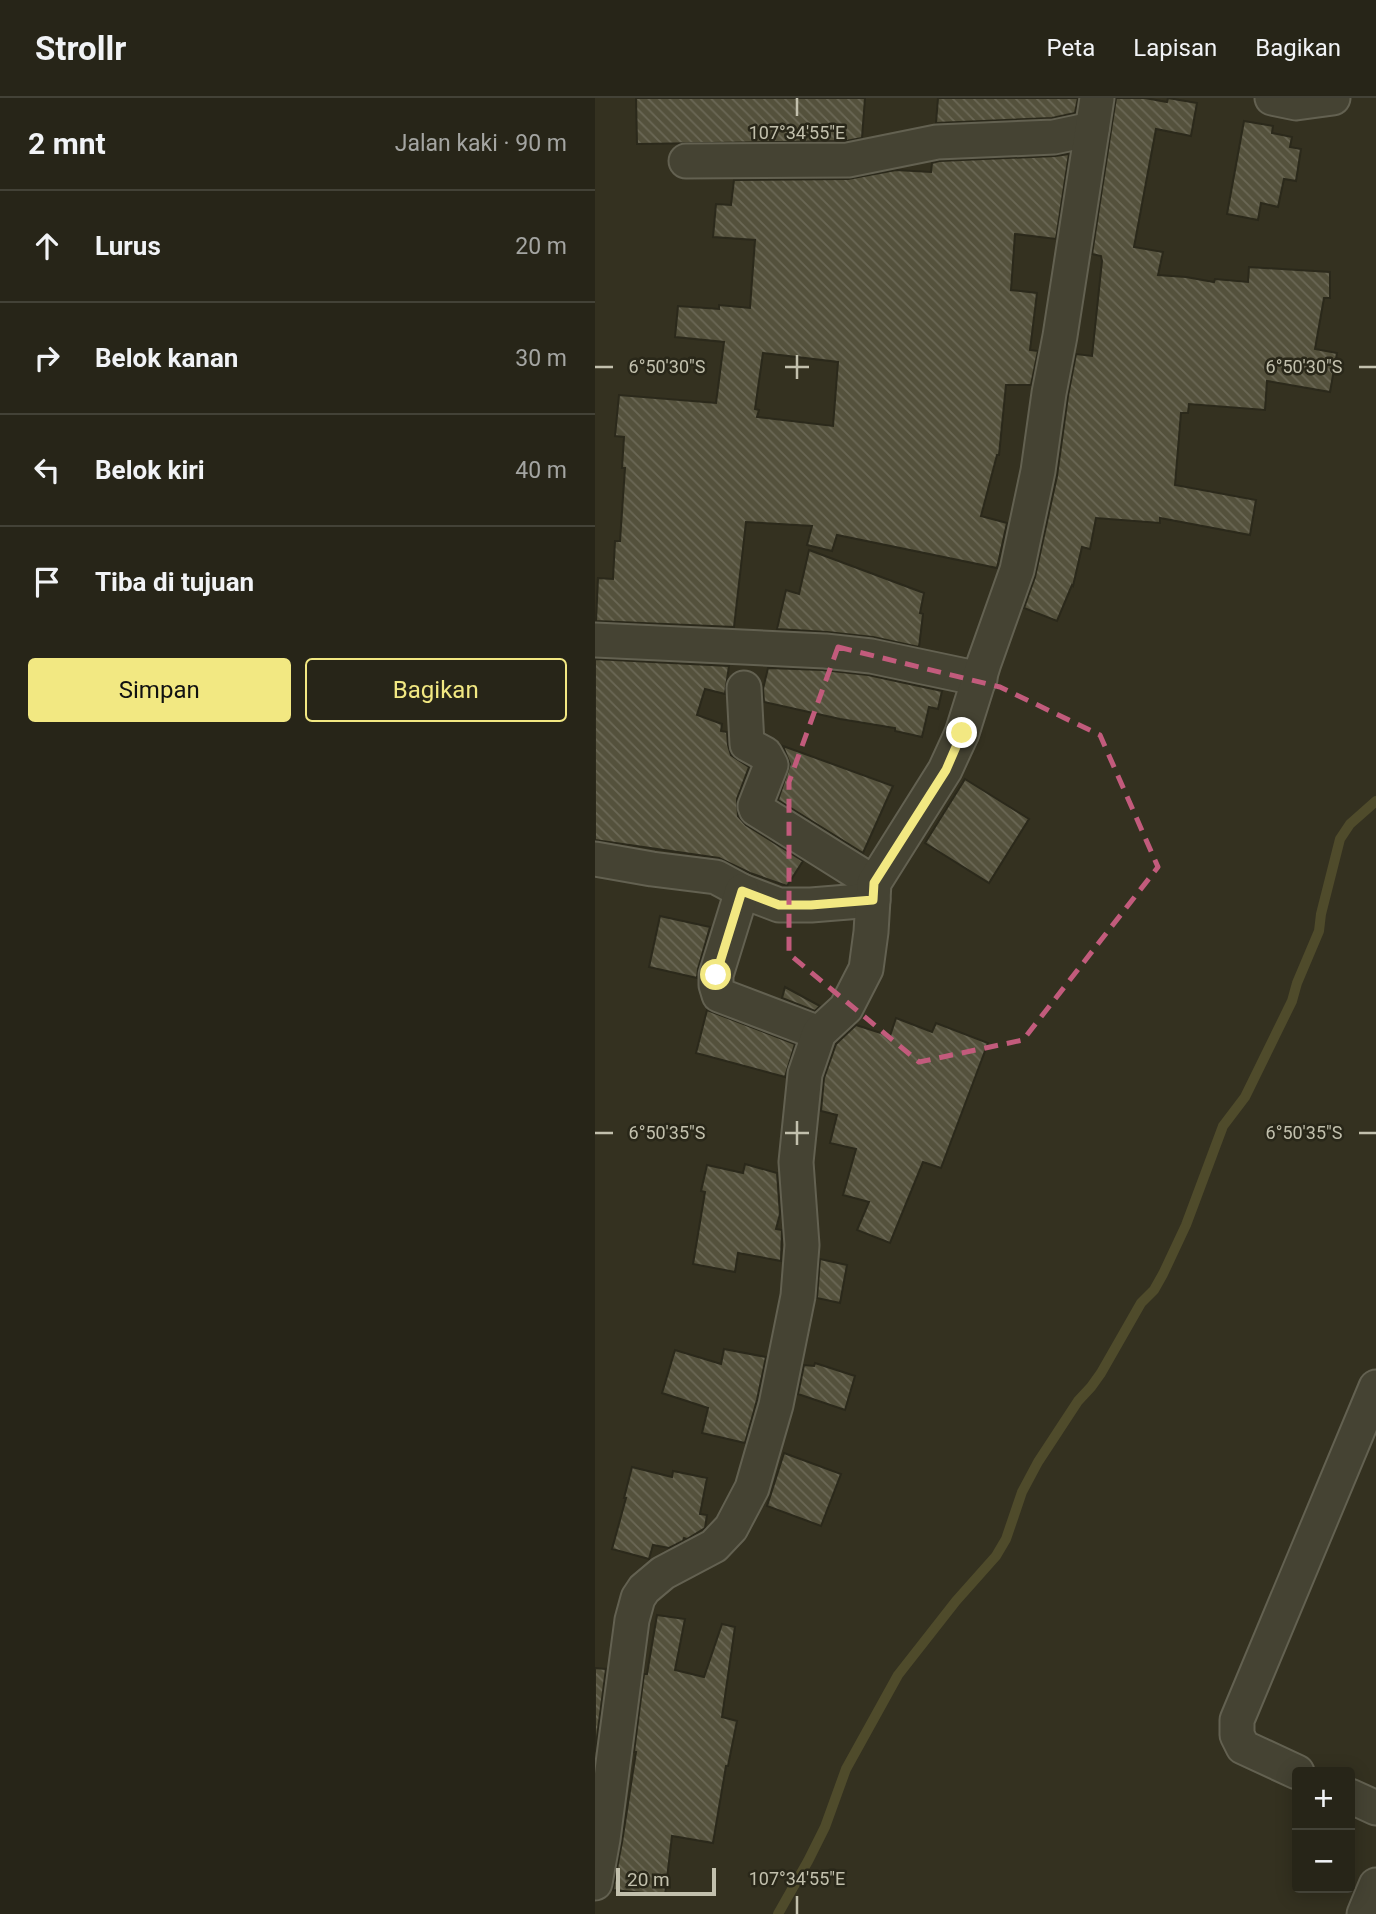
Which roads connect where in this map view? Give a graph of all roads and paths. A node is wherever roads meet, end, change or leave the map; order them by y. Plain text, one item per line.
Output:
1 (1272, 98) edge
2 (1333, 98) edge
3 (1094, 114) edge
4 (686, 161) dead end
5 (595, 640) edge
6 (980, 679) junction
7 (744, 688) dead end
8 (595, 859) edge
9 (742, 891) junction
10 (874, 892) junction
11 (819, 1033) junction
12 (1376, 1387) edge
13 (1292, 1770) edge
14 (1355, 1798) edge
15 (1376, 1808) edge
16 (595, 1883) edge
17 (1376, 1885) edge
18 (1364, 1914) edge

1 - 2 street
3 - 4 street
3 - 6 street
5 - 6 street
6 - 10 street
7 - 10 street
8 - 9 street
9 - 10 street
9 - 11 street
10 - 11 street
11 - 16 street
12 - 13 street
14 - 15 street
17 - 18 street

